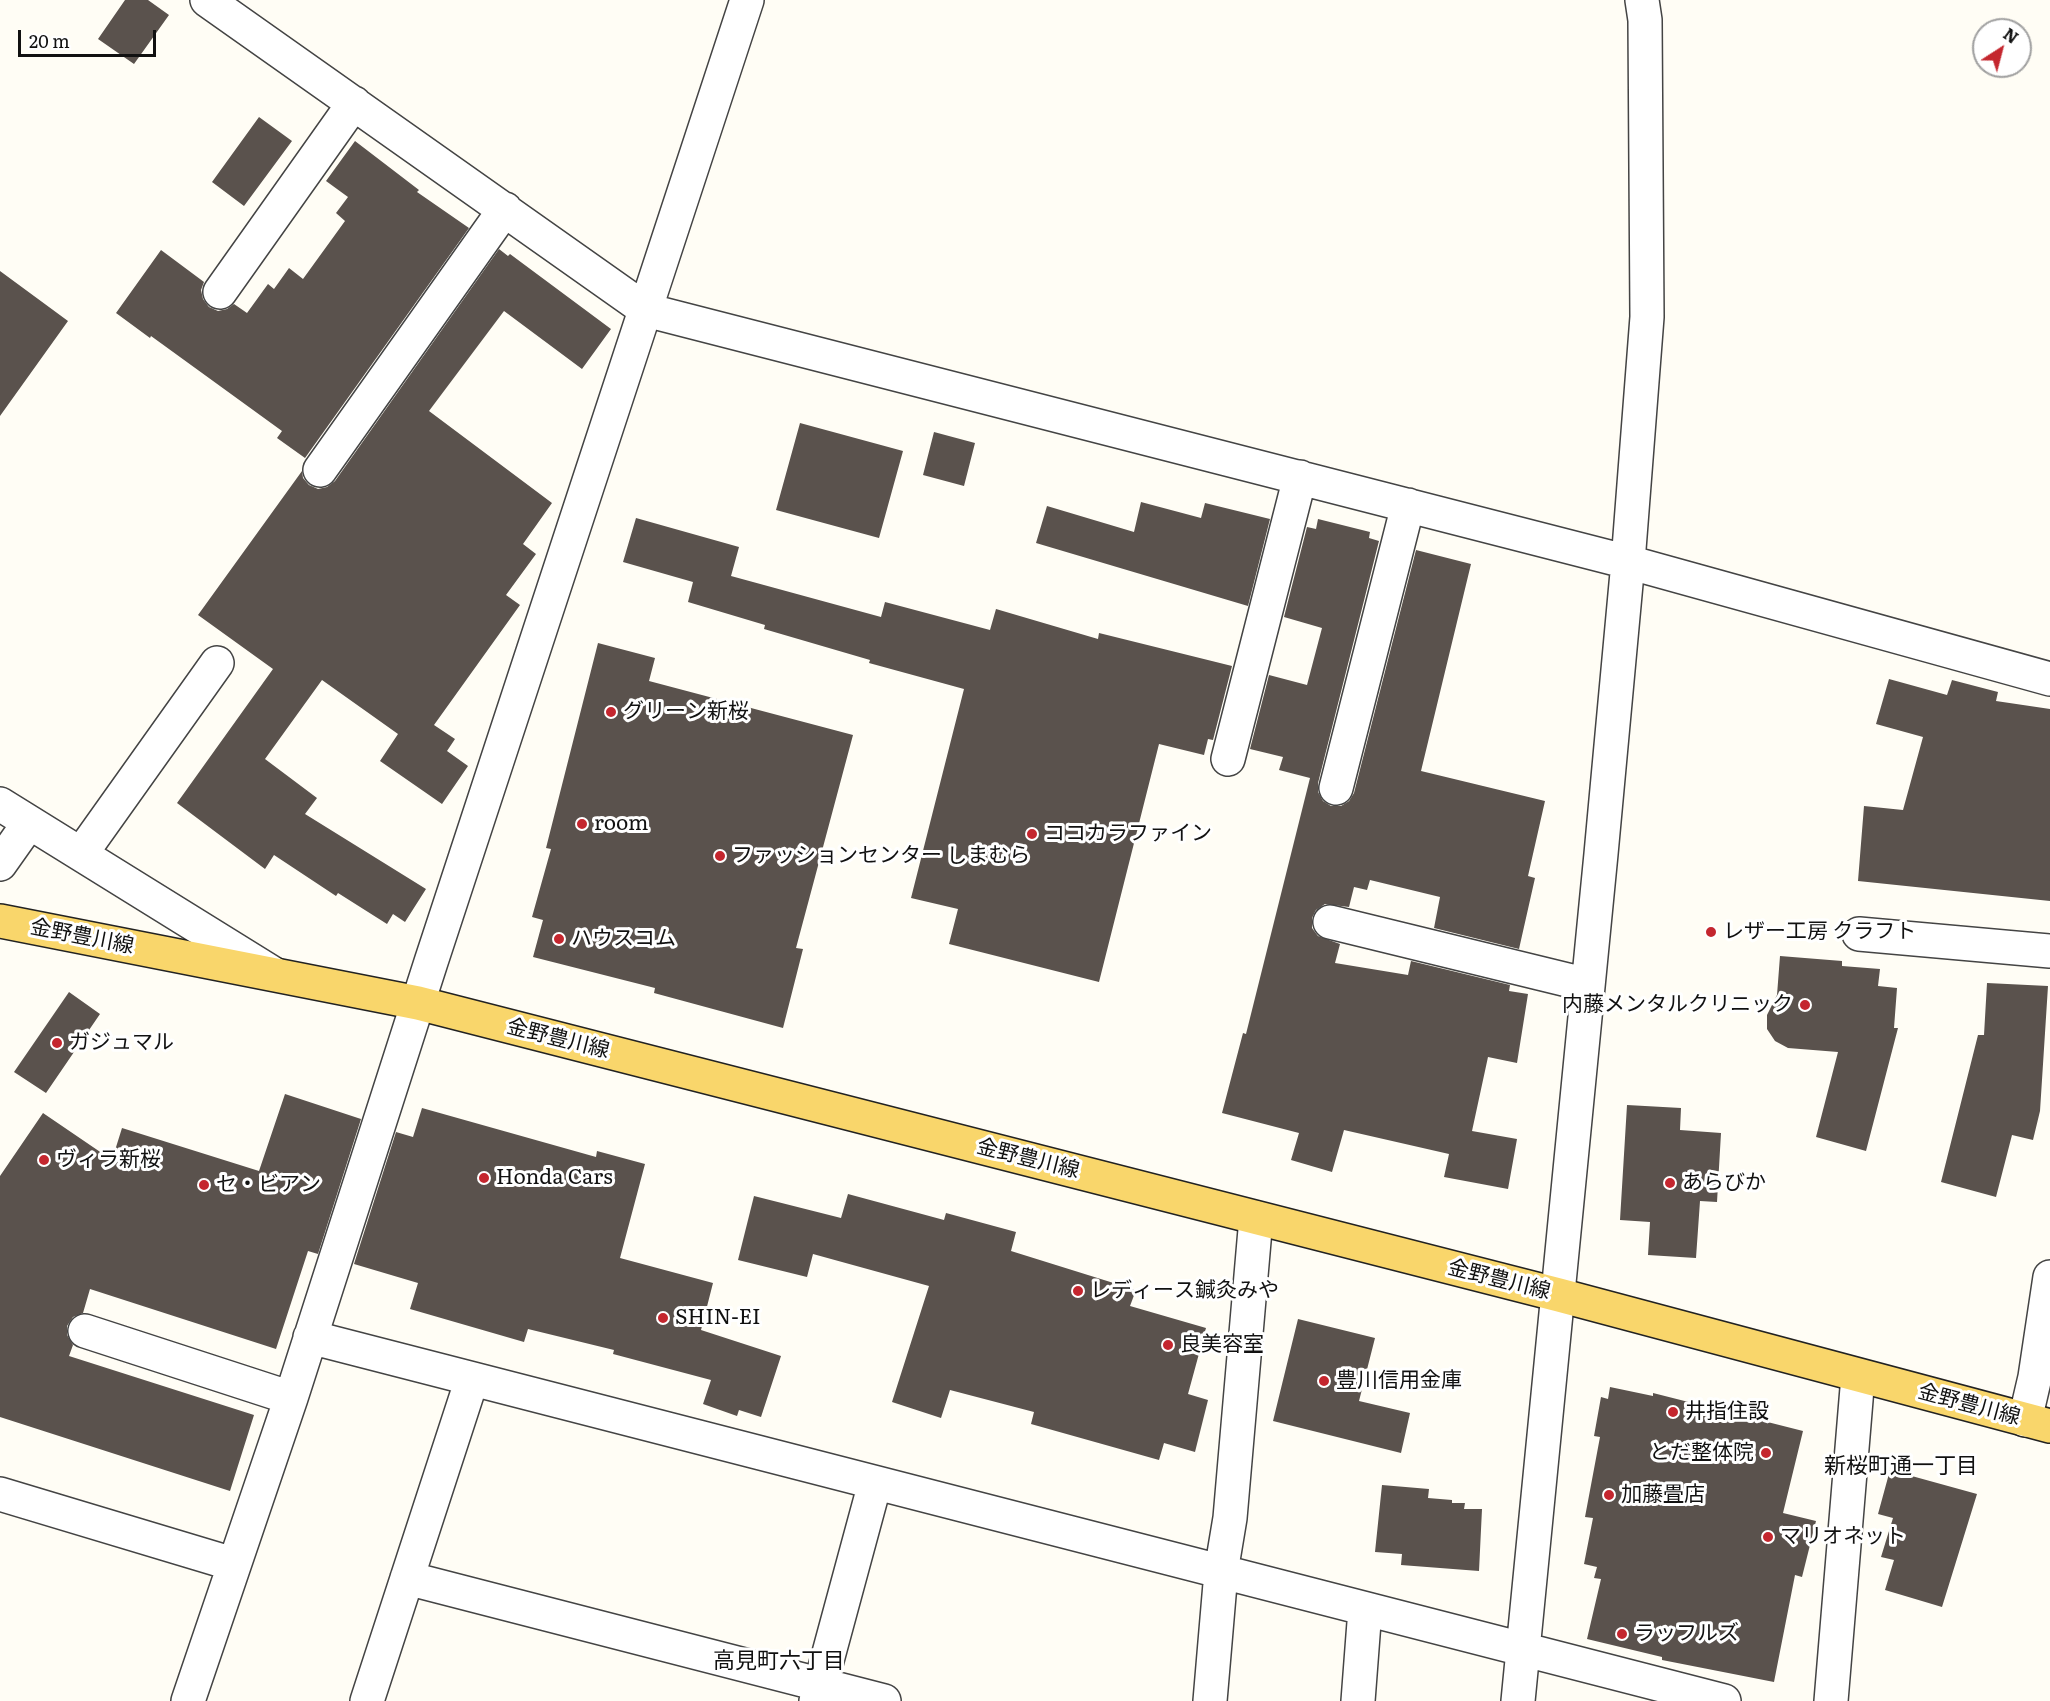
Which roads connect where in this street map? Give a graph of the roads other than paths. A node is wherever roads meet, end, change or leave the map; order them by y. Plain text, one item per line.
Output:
1 (207, 0) edge
2 (747, 0) edge
3 (1642, 0) edge
4 (354, 104) junction
5 (505, 209) junction
6 (220, 292) dead end
7 (646, 310) junction
8 (320, 470) dead end
9 (1299, 477) junction
10 (1408, 505) junction
11 (1628, 562) junction
12 (217, 663) dead end
13 (2050, 678) edge
14 (1228, 759) dead end
15 (1336, 788) dead end
16 (0, 804) edge
17 (29, 823) junction
18 (81, 854) junction
19 (0, 864) edge
20 (0, 921) edge
21 (1330, 922) dead end
22 (1858, 934) dead end
23 (2050, 951) edge
24 (275, 975) junction
25 (1588, 985) junction
26 (418, 1003) junction
27 (1256, 1218) junction
28 (2050, 1277) edge
29 (1559, 1295) junction
30 (86, 1331) dead end
31 (310, 1337) junction
32 (1858, 1376) junction
33 (471, 1379) junction
34 (291, 1398) junction
35 (2038, 1423) edge
36 (875, 1483) junction
37 (0, 1494) edge
38 (233, 1564) junction
39 (1221, 1572) junction
40 (407, 1578) junction
41 (1365, 1609) junction
42 (1522, 1649) junction
43 (818, 1693) edge
44 (1692, 1697) edge
45 (188, 1701) edge
46 (367, 1701) edge
47 (884, 1701) edge
48 (1210, 1701) edge
49 (1358, 1701) edge
50 (1518, 1701) edge
51 (1724, 1701) edge
52 (1831, 1701) edge

1 - 4 street
2 - 7 street
3 - 11 street
4 - 5 street
4 - 6 street
5 - 7 street
5 - 8 street
7 - 9 street
7 - 26 street
9 - 10 street
9 - 14 street
10 - 11 street
10 - 15 street
11 - 13 street
11 - 25 street
12 - 18 street
16 - 17 street
17 - 18 street
17 - 19 street
18 - 24 street
20 - 24 main road, 金野豊川線
21 - 25 street
22 - 23 street
24 - 26 main road, 金野豊川線
25 - 29 street
26 - 27 main road, 金野豊川線
26 - 31 street
27 - 29 main road, 金野豊川線
27 - 39 street
28 - 35 street
29 - 32 main road, 金野豊川線
29 - 42 street
30 - 34 street
31 - 33 street
31 - 34 street
32 - 35 main road, 金野豊川線
32 - 52 street
33 - 36 street
33 - 40 street
34 - 38 street
36 - 39 street
36 - 43 street
37 - 38 street
38 - 45 street
39 - 41 street
39 - 48 street
40 - 43 street
40 - 46 street
41 - 42 street
41 - 49 street
42 - 44 street
42 - 50 street
43 - 47 street
44 - 51 street

